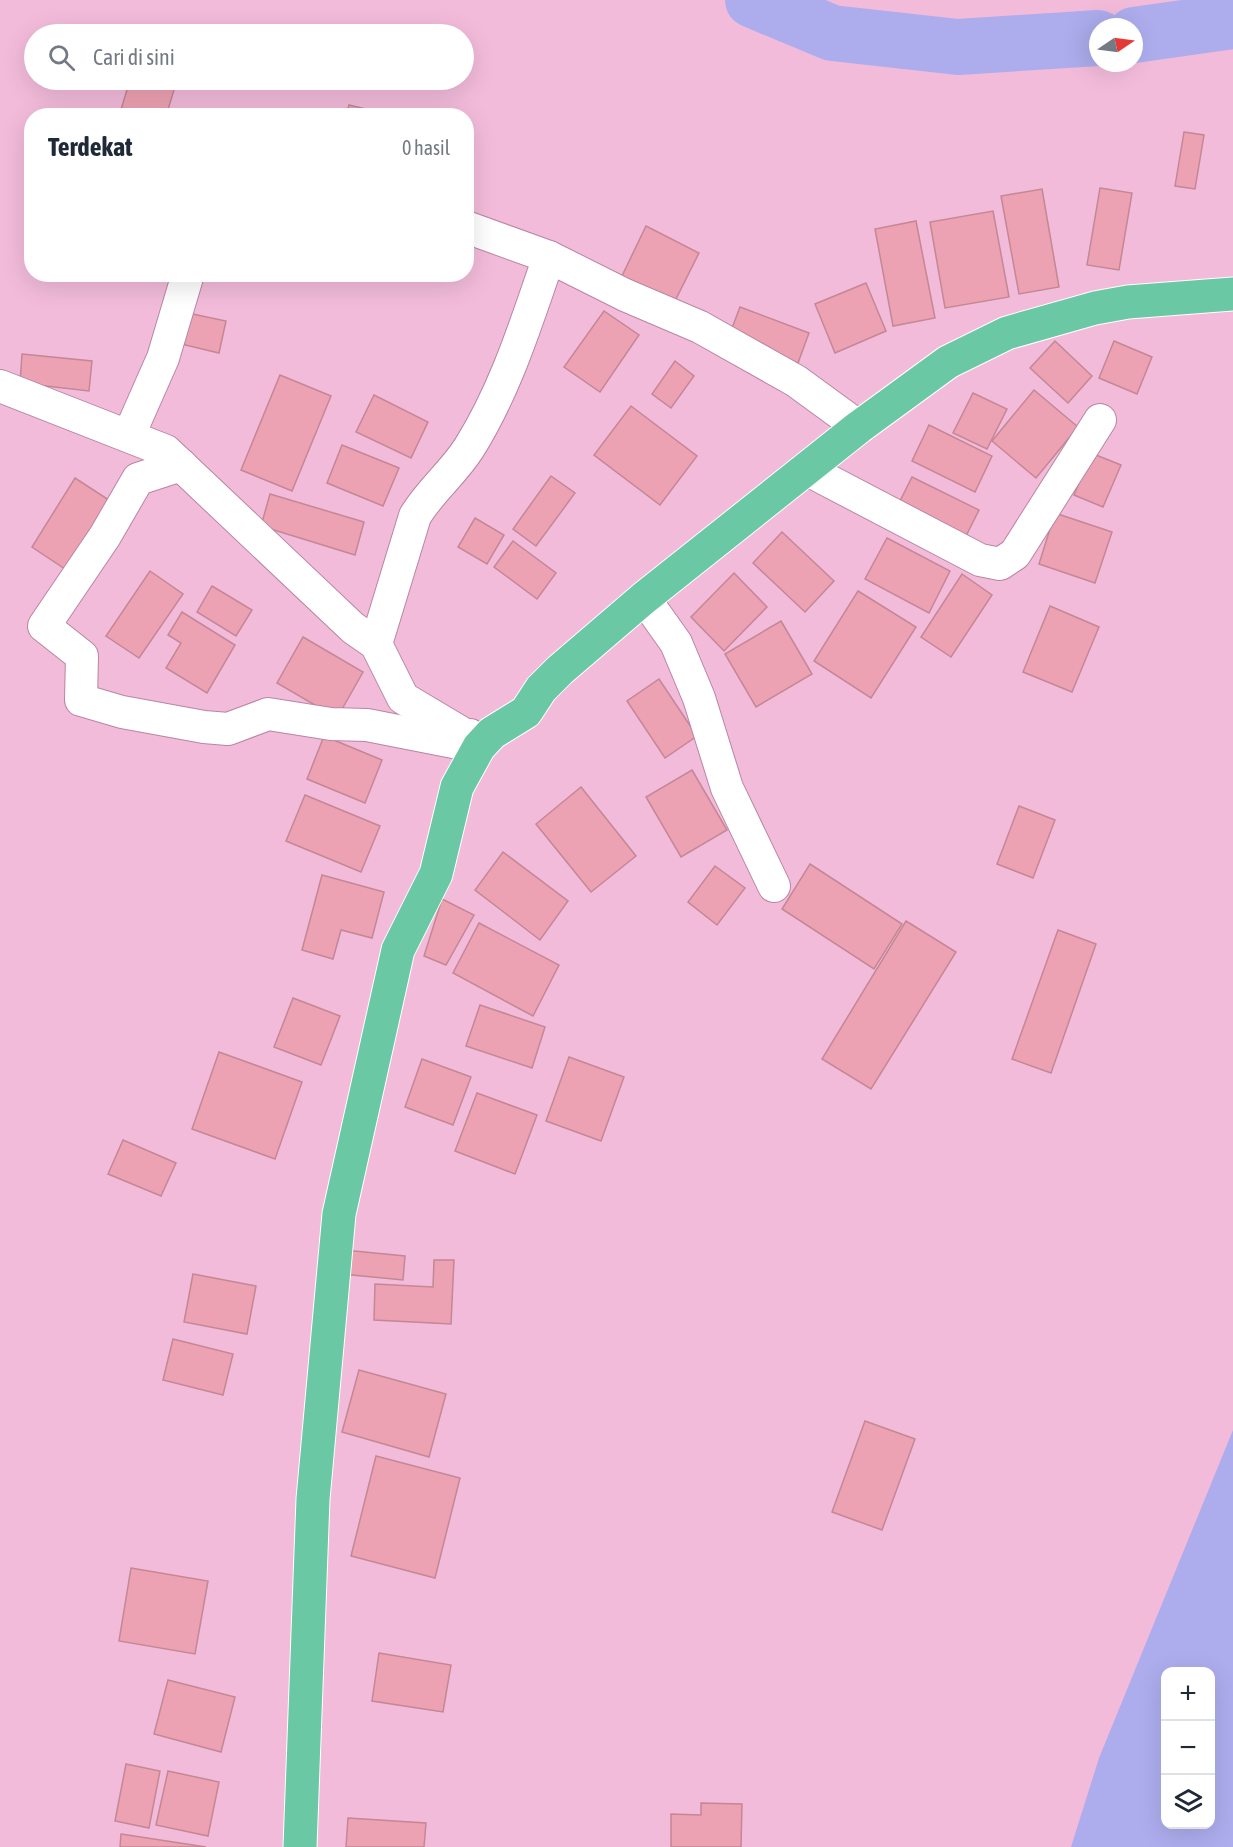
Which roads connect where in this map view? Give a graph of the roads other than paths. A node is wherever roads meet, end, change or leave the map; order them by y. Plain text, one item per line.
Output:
1 (474, 230) edge
2 (549, 257) junction
3 (186, 282) edge
4 (1233, 294) edge
5 (0, 386) edge
6 (1100, 420) dead end
7 (859, 427) junction
8 (129, 435) junction
9 (182, 465) junction
10 (806, 469) junction
11 (644, 598) junction
12 (376, 644) junction
13 (486, 740) junction
14 (774, 886) dead end
15 (300, 1847) edge

1 - 2 street
2 - 7 street
2 - 12 street
3 - 8 street
4 - 7 highway
5 - 8 street
6 - 10 street
7 - 10 highway
8 - 9 street
9 - 12 street
9 - 13 street
10 - 11 highway
11 - 13 highway
11 - 14 street
12 - 13 street
13 - 15 highway

